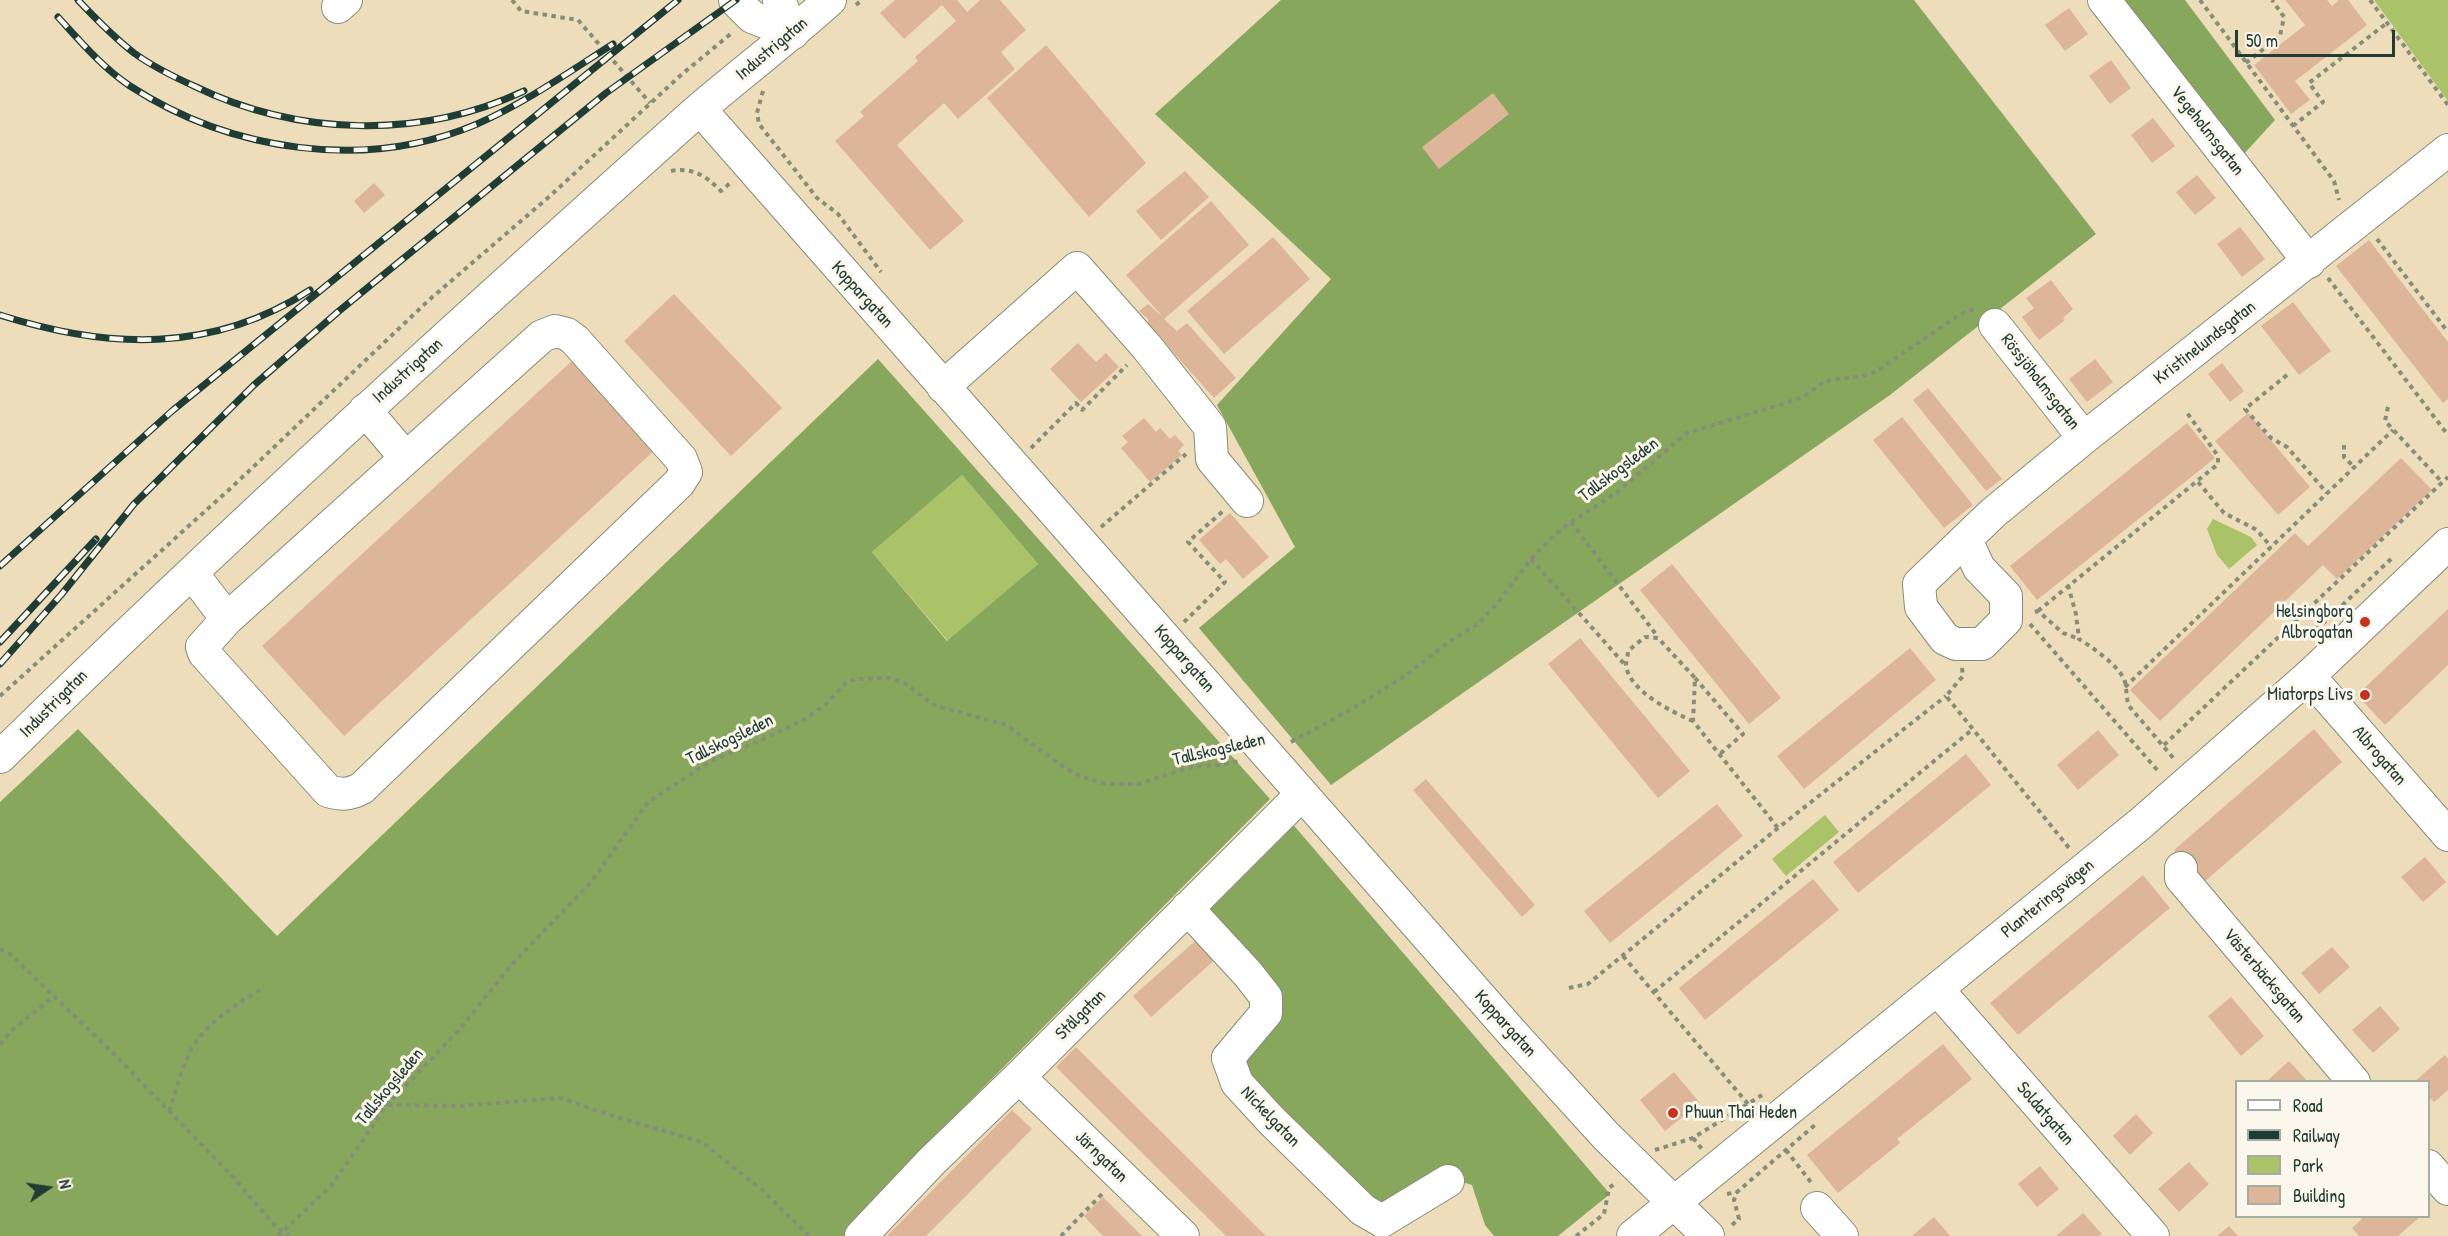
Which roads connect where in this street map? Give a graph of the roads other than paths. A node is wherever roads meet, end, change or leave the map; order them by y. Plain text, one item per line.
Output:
1 (779, 0) edge
2 (2104, 0) edge
3 (853, 2) edge
4 (743, 8) edge
5 (793, 33) junction
6 (700, 109) junction
7 (2448, 150) edge
8 (2311, 260) junction
9 (1995, 325) road end
10 (943, 387) junction
11 (365, 410) junction
12 (2084, 438) junction
13 (405, 457) junction
14 (1244, 498) road end
15 (1966, 540) junction
16 (2448, 544) edge
17 (192, 573) junction
18 (227, 619) junction
19 (2309, 676) junction
20 (0, 758) edge
21 (1302, 794) junction
22 (2448, 835) edge
23 (2181, 868) dead end
24 (1187, 908) junction
25 (1938, 990) junction
26 (1019, 1077) junction
27 (2352, 1080) edge
28 (2430, 1168) edge
29 (1448, 1181) dead end
30 (2448, 1189) edge
31 (1674, 1203) junction
32 (1817, 1208) road end
33 (1717, 1233) edge
34 (861, 1236) edge
35 (1183, 1236) edge
36 (1633, 1236) edge
37 (1842, 1236) edge
38 (2153, 1236) edge

1 - 5 street
2 - 8 street, Vegeholmsgatan
3 - 5 street, Industrigatan
4 - 5 street
5 - 6 street, Industrigatan
6 - 10 street, Koppargatan
6 - 11 street, Industrigatan
7 - 8 street, Kristinelundsgatan
8 - 12 street, Kristinelundsgatan
9 - 12 street, Rössjöholmsgatan
10 - 14 street
10 - 21 street, Koppargatan
11 - 13 street
11 - 17 street, Industrigatan
12 - 15 street, Kristinelundsgatan
13 - 18 street
13 - 18 street
15 - 15 street, Kristinelundsgatan
16 - 19 street, Planteringsvägen
17 - 18 street
17 - 20 street, Industrigatan
19 - 22 street, Albrogatan
19 - 25 street, Planteringsvägen
21 - 24 street, Stålgatan
21 - 31 street, Koppargatan
23 - 27 street, Västerbäcksgatan
24 - 26 street, Stålgatan
24 - 29 street, Nickelgatan
25 - 31 street, Planteringsvägen
25 - 38 street, Soldatgatan
26 - 34 street, Stålgatan
26 - 35 street, Järngatan
28 - 30 street
31 - 33 street, Koppargatan
31 - 36 street, Planteringsvägen
32 - 37 street

